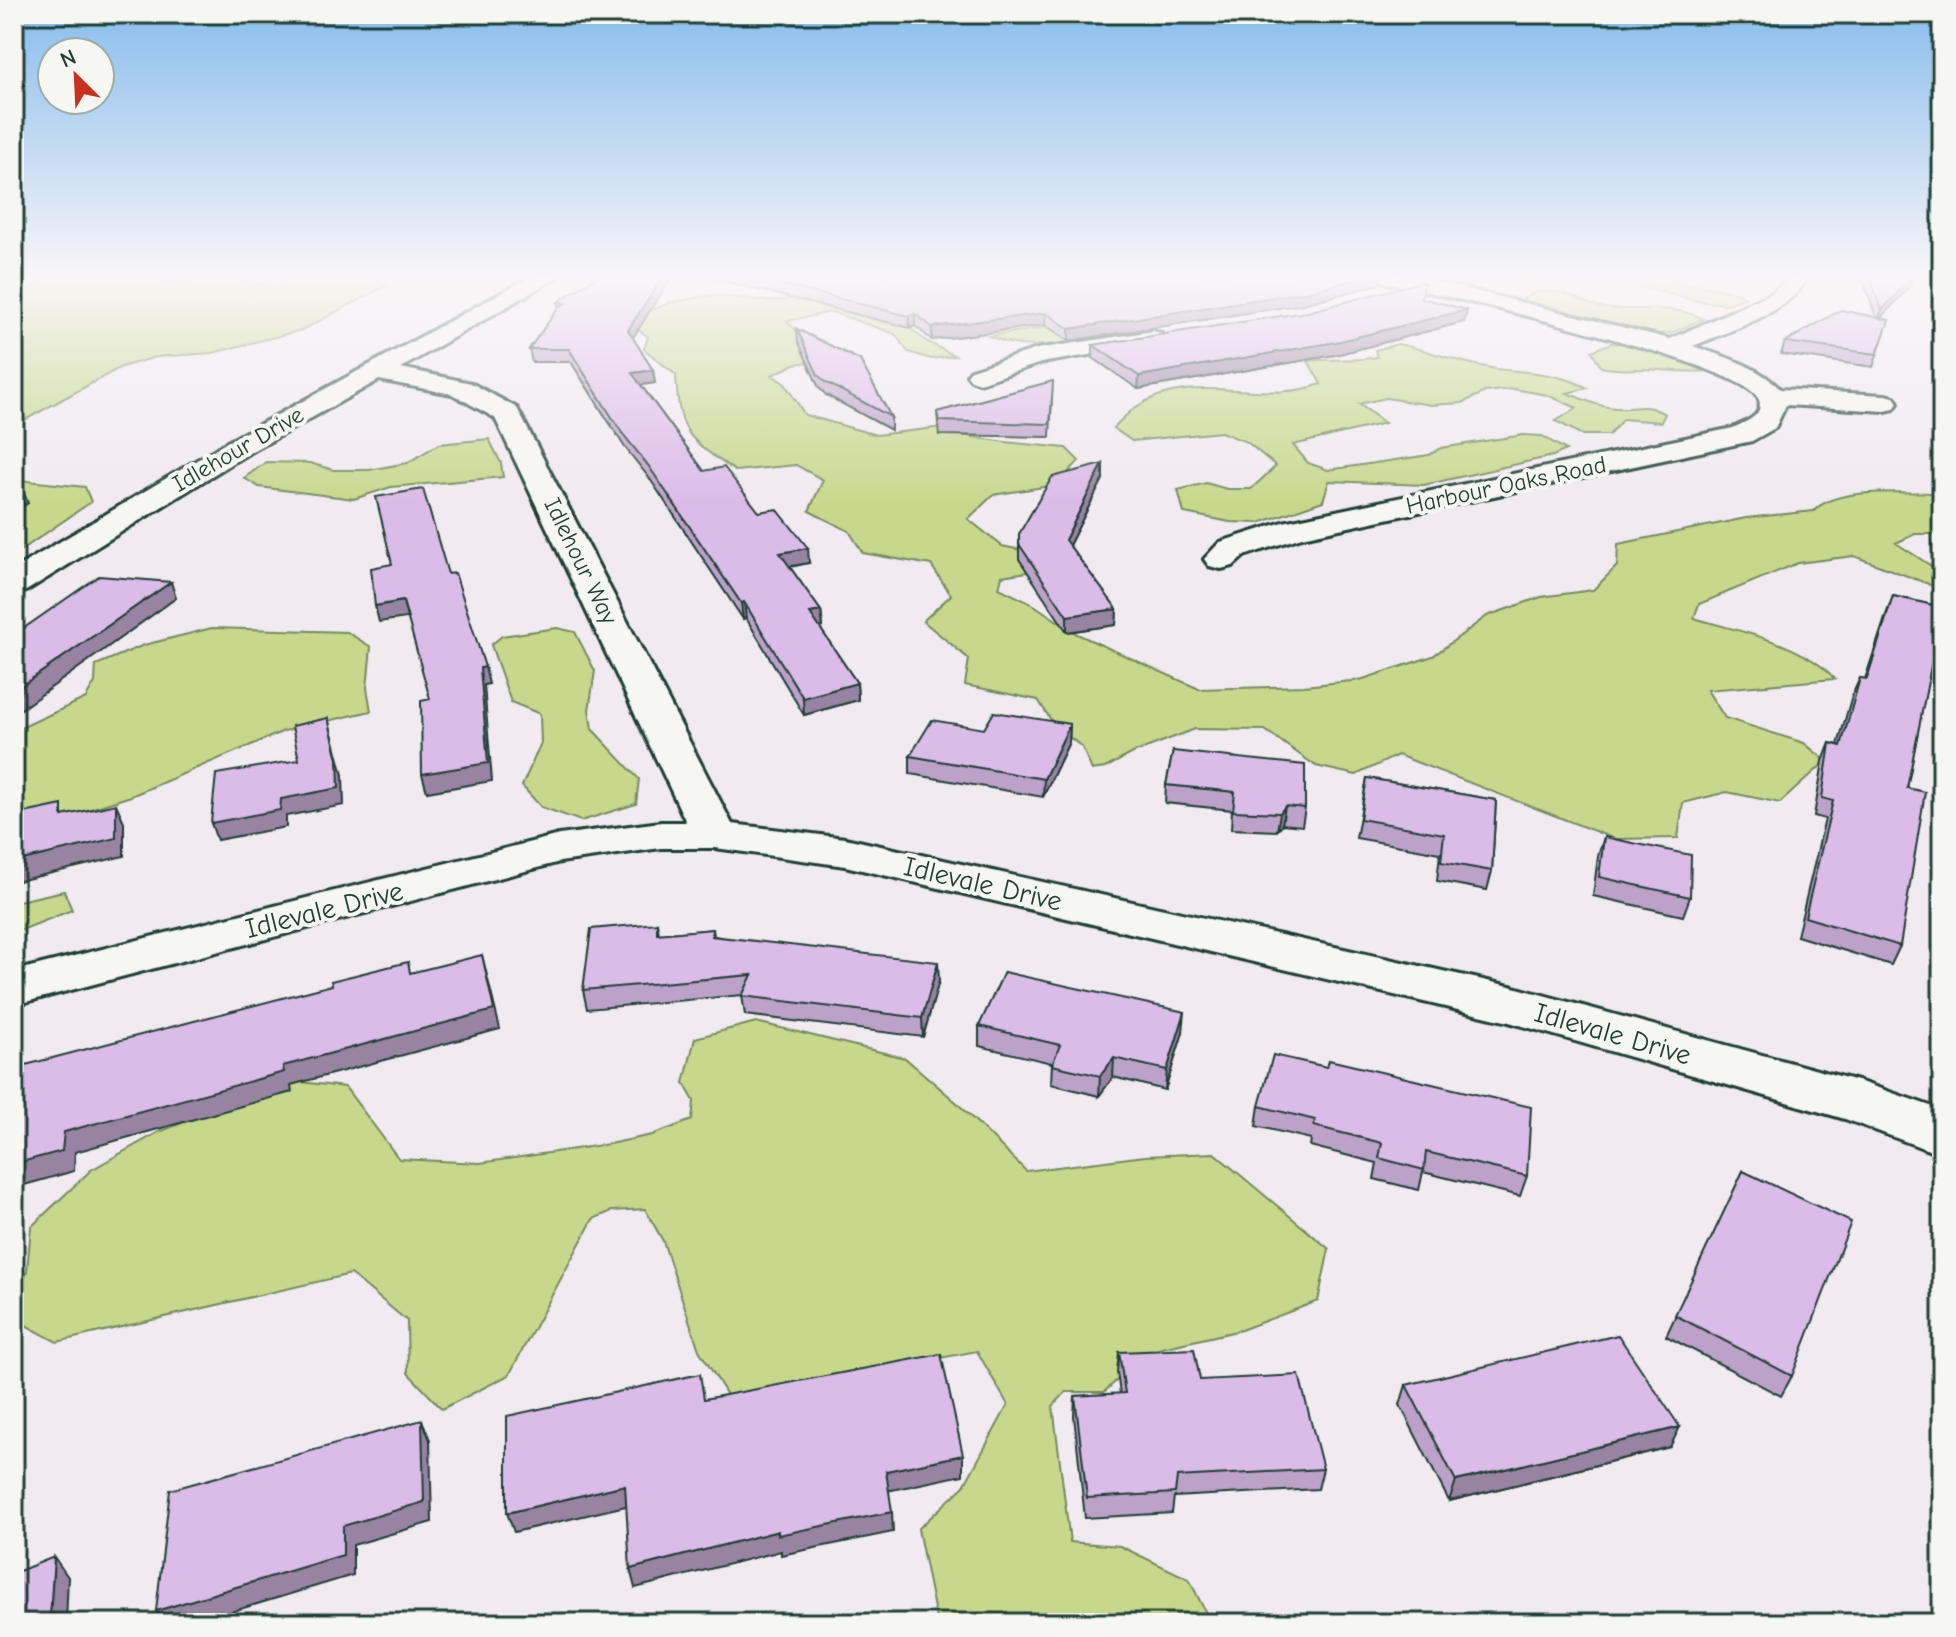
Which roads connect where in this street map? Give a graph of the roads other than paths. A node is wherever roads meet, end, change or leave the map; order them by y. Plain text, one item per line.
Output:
1 (413, 351) edge
2 (1067, 351) edge
3 (1684, 351) edge
4 (376, 372) junction
5 (980, 375) dead end
6 (1772, 396) junction
7 (1885, 403) dead end
8 (1221, 559) dead end
9 (14, 584) edge
10 (715, 835) junction
11 (14, 988) edge
12 (1942, 1133) edge

1 - 4 street, Idlehour Drive
2 - 5 street
3 - 6 street
4 - 9 street, Idlehour Drive
4 - 10 street, Idlehour Way
6 - 7 street
6 - 8 street, Harbour Oaks Road
10 - 11 street, Idlevale Drive
10 - 12 street, Idlevale Drive

